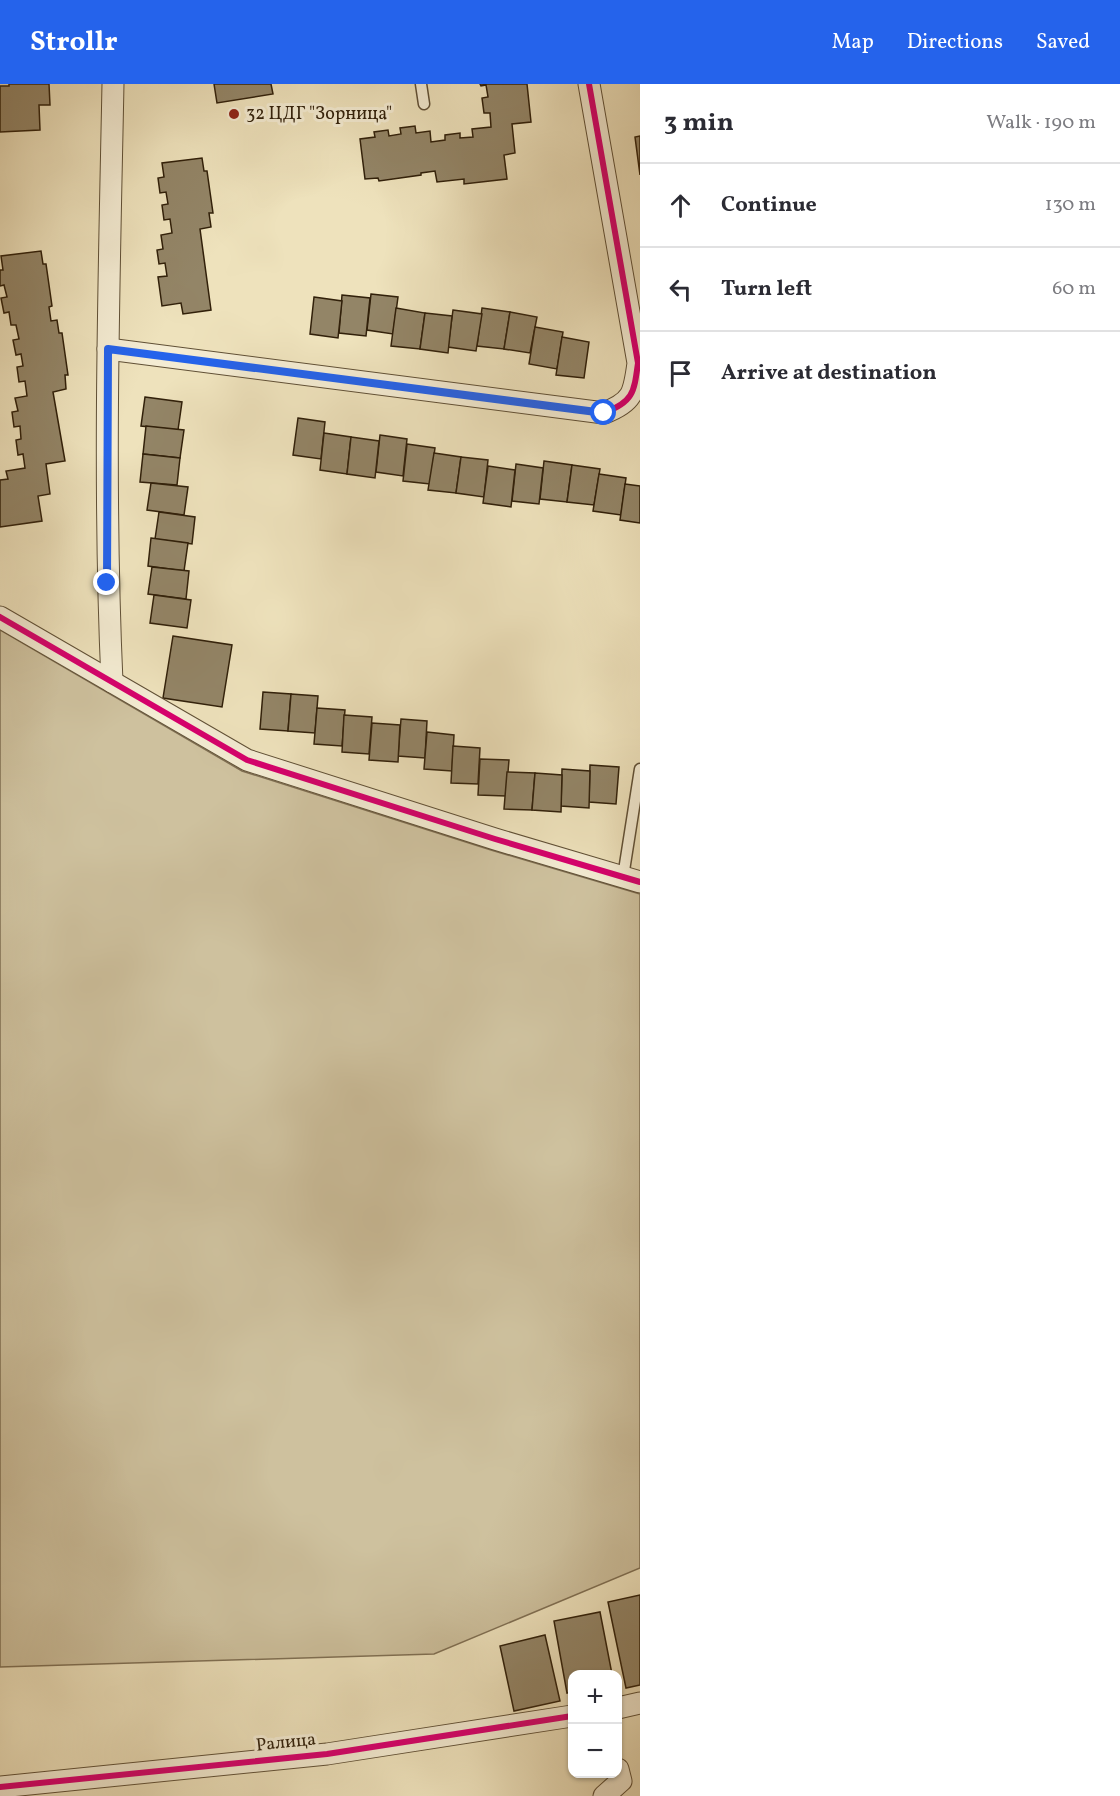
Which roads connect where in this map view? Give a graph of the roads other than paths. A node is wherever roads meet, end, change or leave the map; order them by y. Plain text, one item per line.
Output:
1 (113, 84) edge
2 (421, 84) edge
3 (589, 84) edge
4 (424, 104) dead end
5 (108, 349) junction
6 (0, 617) edge
7 (112, 682) junction
8 (640, 769) edge
9 (632, 880) edge
10 (640, 1702) edge
11 (622, 1707) edge
12 (568, 1717) edge
13 (620, 1778) edge
14 (0, 1787) edge
15 (603, 1796) edge

1 - 5 street
2 - 4 lane
3 - 5 street
5 - 7 street
6 - 7 street
7 - 9 street
8 - 9 lane
10 - 11 street
12 - 14 street, Ралица
13 - 15 street

